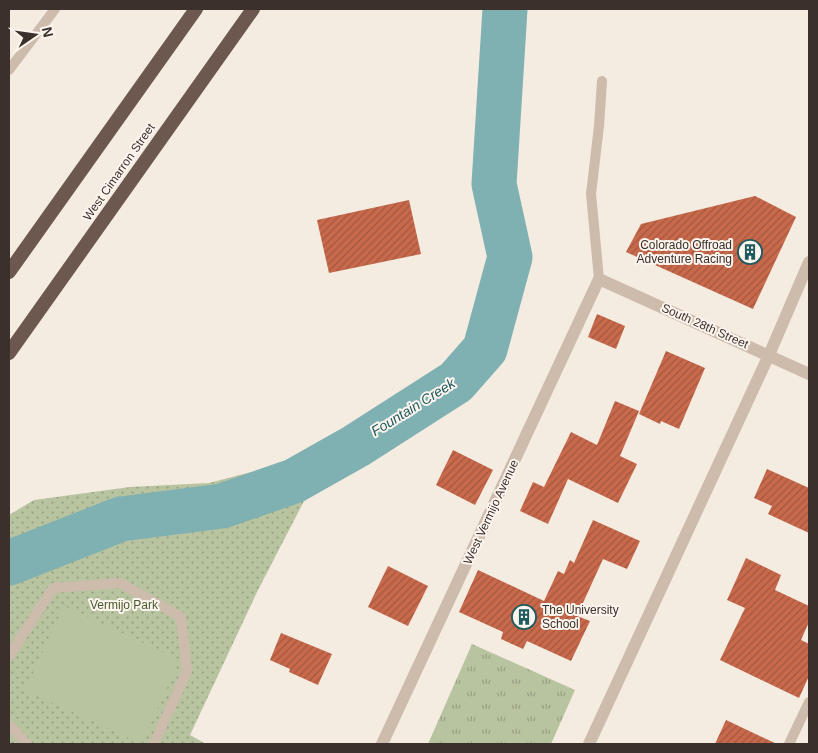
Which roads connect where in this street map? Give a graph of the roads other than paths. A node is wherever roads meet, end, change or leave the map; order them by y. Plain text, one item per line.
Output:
1 (55, 9) edge
2 (196, 9) edge
3 (253, 9) edge
4 (9, 70) edge
5 (602, 81) dead end
6 (809, 262) edge
7 (9, 272) edge
8 (600, 279) junction
9 (9, 353) edge
10 (769, 355) junction
11 (809, 374) edge
12 (9, 656) edge
13 (809, 702) edge
14 (9, 724) edge
15 (28, 744) edge
16 (154, 744) edge
17 (382, 744) edge
18 (589, 744) edge
19 (789, 744) edge

1 - 4 lane
2 - 7 highway
3 - 9 highway, West Cimarron Street
5 - 8 lane
6 - 10 street
8 - 10 street, South 28th Street
8 - 17 street, West Vermijo Avenue
10 - 11 street, South 28th Street
10 - 18 street
12 - 16 lane
13 - 19 lane
14 - 15 lane

